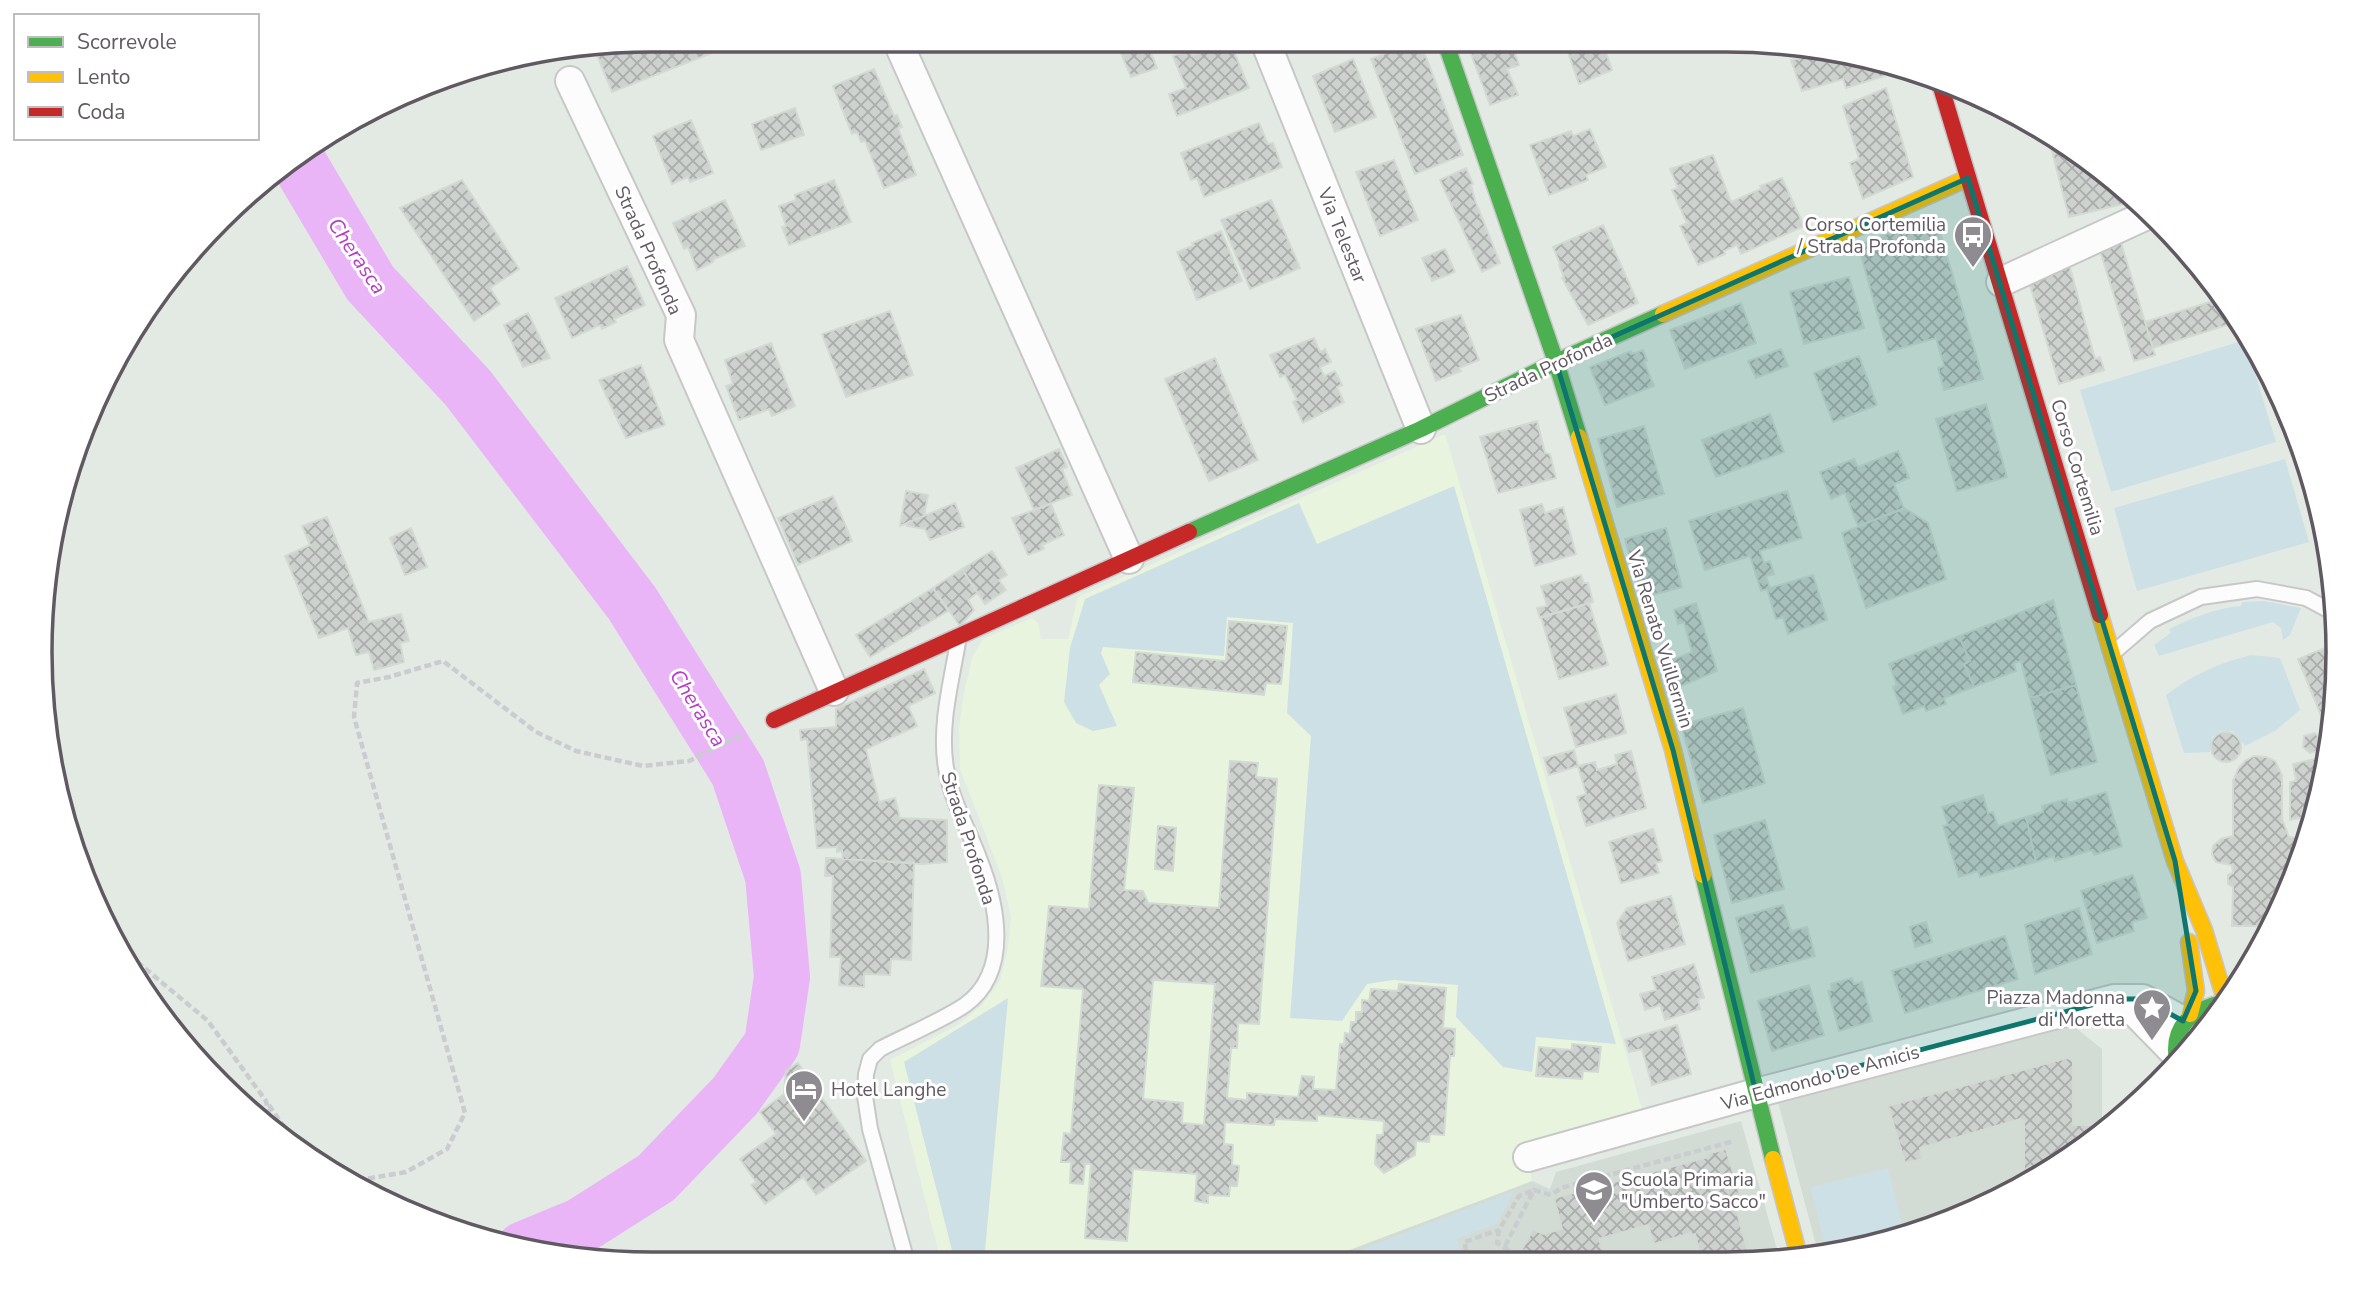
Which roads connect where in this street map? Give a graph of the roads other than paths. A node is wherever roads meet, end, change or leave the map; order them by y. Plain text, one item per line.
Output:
1 (902, 52) edge
2 (1269, 52) edge
3 (1448, 52) edge
4 (570, 81) dead end
5 (1943, 93) edge
6 (1968, 178) junction
7 (2140, 218) edge
8 (2001, 282) junction
9 (1556, 362) junction
10 (1422, 429) junction
11 (1129, 559) junction
12 (2323, 607) edge
13 (958, 637) junction
14 (2112, 654) junction
15 (834, 691) junction
16 (774, 720) road end
17 (2175, 861) junction
18 (2222, 989) edge
19 (2114, 999) junction
20 (2210, 1007) edge
21 (2186, 1018) junction
22 (2176, 1050) edge
23 (2172, 1053) edge
24 (1756, 1093) junction
25 (1540, 1154) road end
26 (1797, 1248) edge
27 (904, 1252) edge

1 - 11 street
2 - 10 street, Via Telestar
3 - 9 street, Via Renato Vuillermin
4 - 15 street, Strada Profonda
5 - 6 street, Corso Cortemilia
6 - 8 street, Corso Cortemilia
6 - 9 street, Strada Profonda
7 - 8 street
8 - 14 street, Corso Cortemilia
9 - 10 street, Strada Profonda
9 - 24 street, Via Renato Vuillermin
10 - 11 street, Strada Profonda
11 - 13 street, Strada Profonda
12 - 14 lane
13 - 15 street, Strada Profonda
13 - 27 lane, Strada Profonda
14 - 17 street, Corso Cortemilia
15 - 16 street, Strada Profonda
17 - 18 street, Corso Cortemilia
17 - 21 street, Corso Cortemilia
19 - 21 street, Via Edmondo De Amicis
19 - 23 street
19 - 24 street, Via Edmondo De Amicis
20 - 21 street
21 - 22 street, Corso Cortemilia
24 - 25 street, Via Edmondo De Amicis
24 - 26 street, Via Renato Vuillermin

